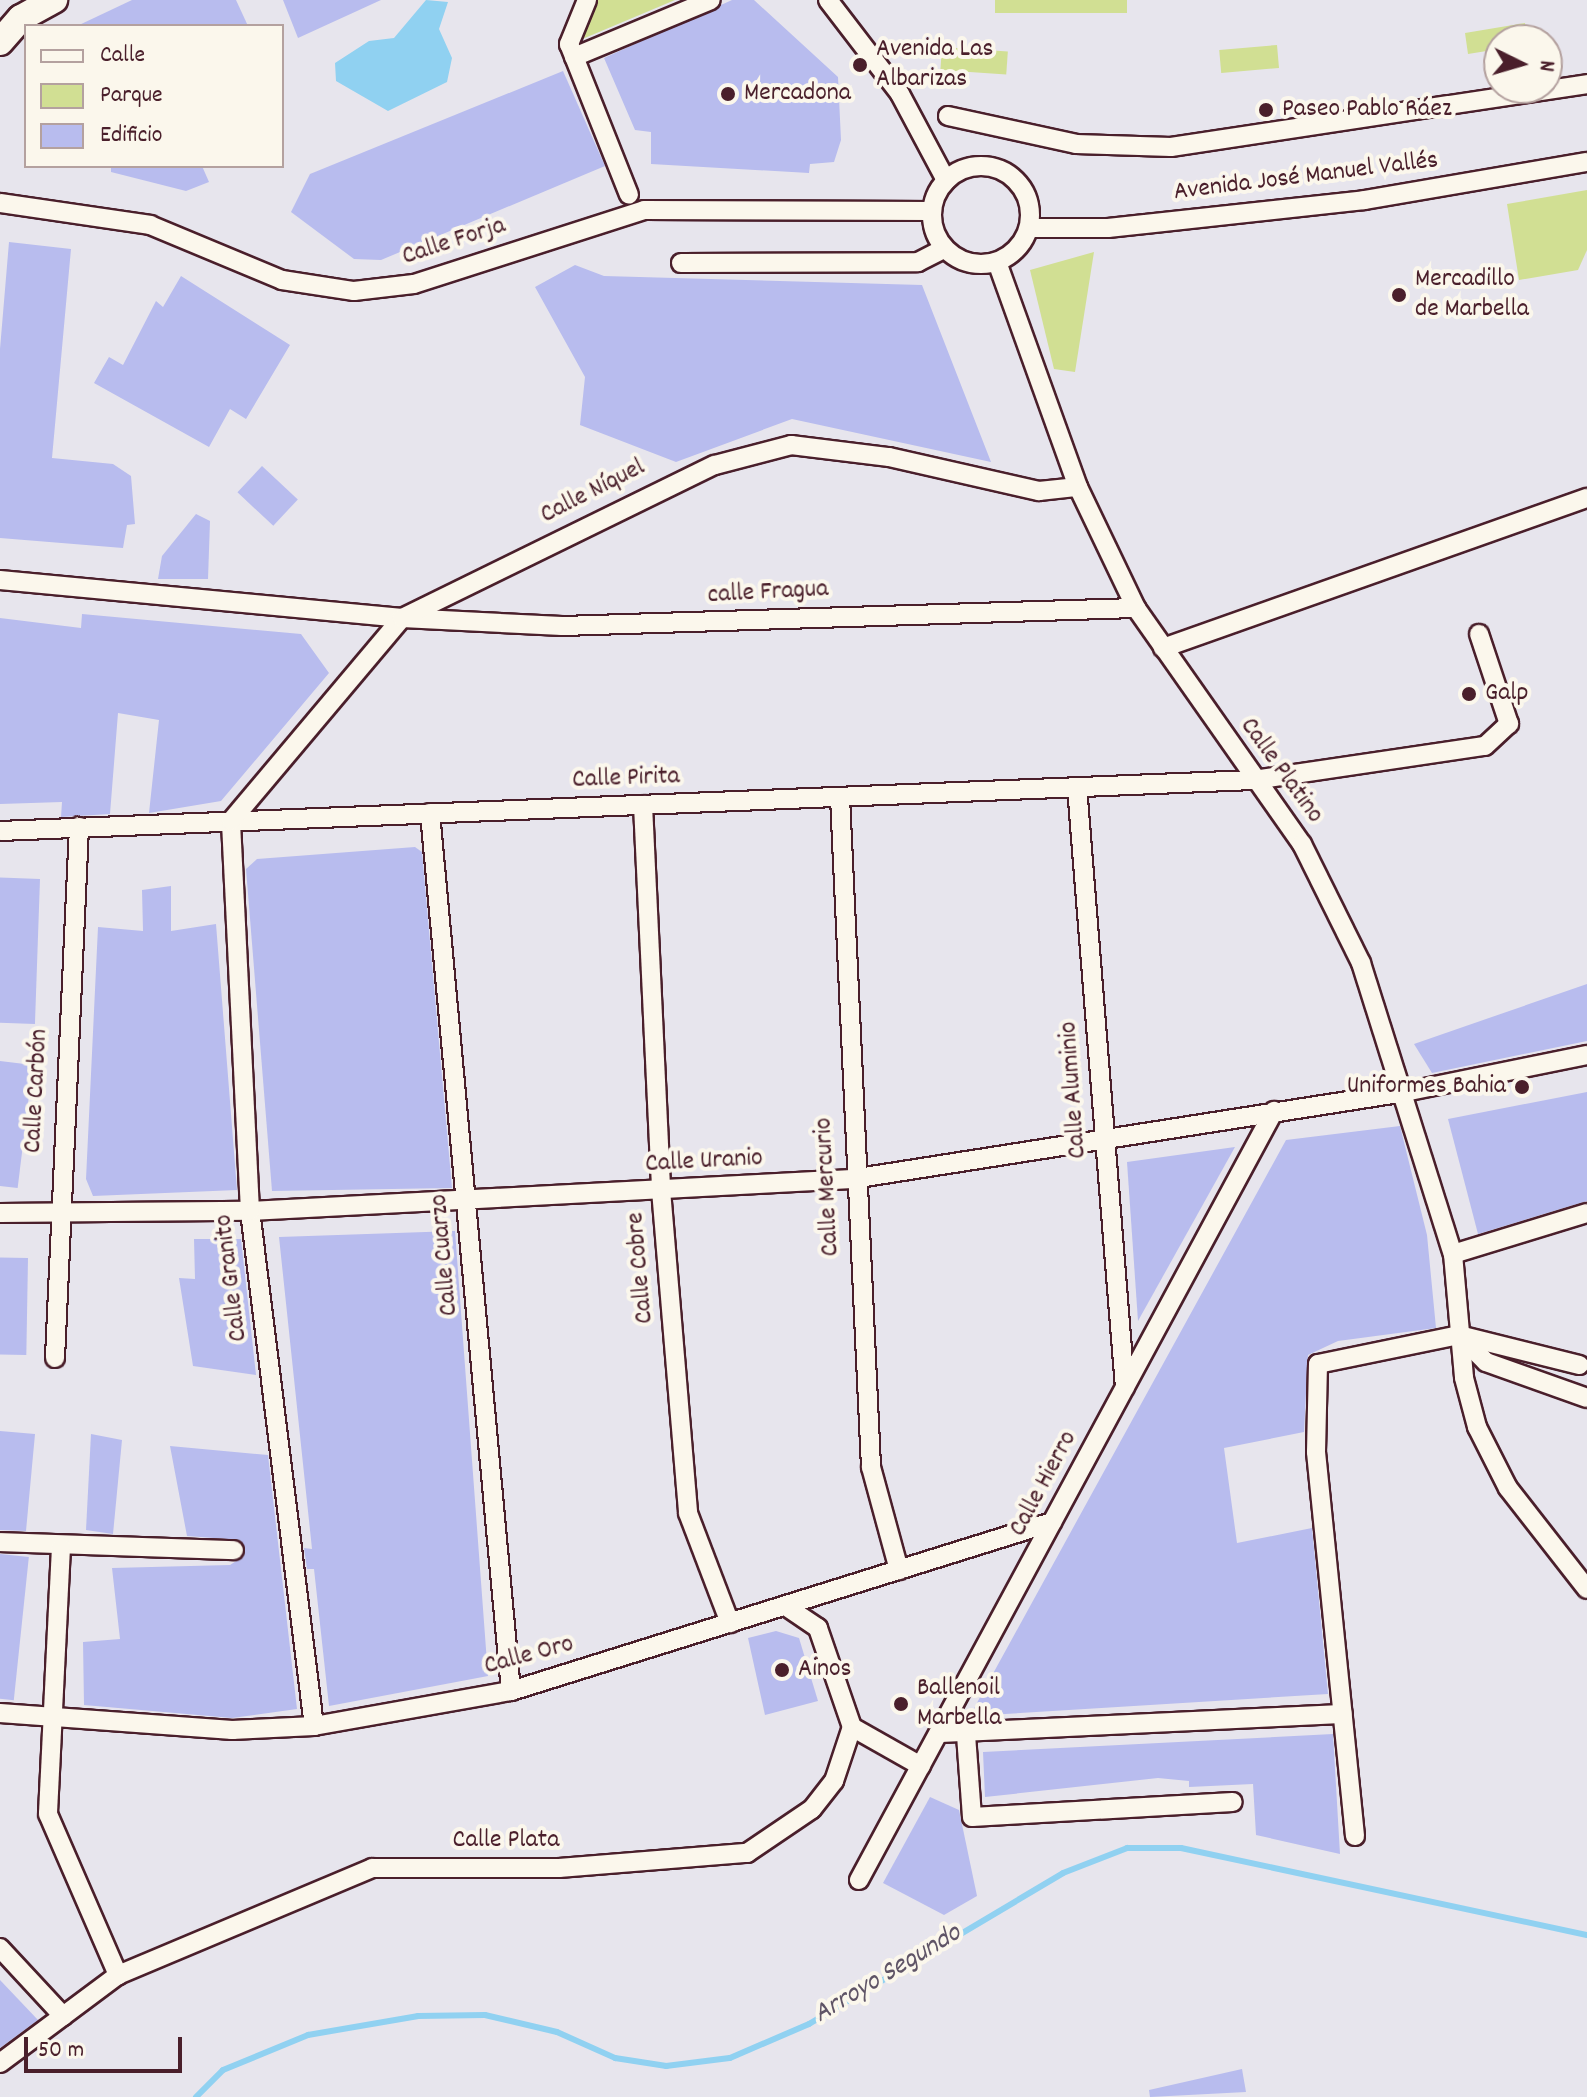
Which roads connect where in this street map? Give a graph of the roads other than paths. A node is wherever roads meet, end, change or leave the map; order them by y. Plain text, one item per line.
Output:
1 (54, 0) edge
2 (587, 0) edge
3 (711, 0) edge
4 (828, 0) edge
5 (0, 42) edge
6 (574, 57) junction
7 (1587, 84) edge
8 (948, 116) dead end
9 (1587, 162) edge
10 (946, 180) junction
11 (629, 195) dead end
12 (2, 207) edge
13 (932, 211) junction
14 (1029, 228) junction
15 (945, 248) junction
16 (997, 262) junction
17 (681, 263) dead end
18 (1078, 487) junction
19 (1587, 498) edge
20 (0, 580) edge
21 (1136, 608) junction
22 (402, 618) junction
23 (1479, 634) dead end
24 (1163, 648) junction
25 (1254, 780) junction
26 (1077, 787) junction
27 (840, 797) junction
28 (643, 805) junction
29 (430, 813) junction
30 (231, 821) junction
31 (79, 827) junction
32 (0, 831) edge
33 (1587, 1055) edge
34 (1405, 1092) junction
35 (1274, 1111) junction
36 (1104, 1137) junction
37 (852, 1179) junction
38 (661, 1190) junction
39 (466, 1201) junction
40 (250, 1211) junction
41 (0, 1213) edge
42 (1587, 1213) edge
43 (56, 1214) junction
44 (1453, 1254) junction
45 (1459, 1335) junction
46 (55, 1358) dead end
47 (1583, 1362) edge
48 (1587, 1385) edge
49 (1125, 1388) junction
50 (1587, 1398) edge
51 (1052, 1522) junction
52 (0, 1542) edge
53 (61, 1547) junction
54 (234, 1550) dead end
55 (899, 1570) junction
56 (1587, 1589) edge
57 (785, 1606) junction
58 (730, 1623) junction
59 (511, 1691) junction
60 (0, 1713) edge
61 (1343, 1714) junction
62 (55, 1717) junction
63 (314, 1726) junction
64 (852, 1727) junction
65 (939, 1733) junction
66 (966, 1735) junction
67 (921, 1766) junction
68 (1233, 1802) dead end
69 (1355, 1836) dead end
70 (859, 1880) dead end
71 (0, 1948) edge
72 (118, 1975) junction
73 (63, 2016) junction
74 (0, 2063) edge

1 - 5 main road
2 - 6 street
3 - 6 street
4 - 10 street
6 - 11 street
7 - 8 street
9 - 14 street, Avenida José Manuel Vallés
10 - 13 street
10 - 14 street
12 - 13 street, Calle Forja
13 - 15 street
14 - 16 street
15 - 16 street
15 - 17 street
16 - 18 street, Calle Platino
18 - 21 street, Calle Platino
18 - 22 street, Calle Níquel
19 - 24 street
20 - 22 street
21 - 22 street, calle Fragua
21 - 24 street, Calle Platino
22 - 30 street, Calle Níquel
23 - 25 street, Calle Pirita
24 - 25 street, Calle Platino
25 - 26 street, Calle Pirita
25 - 34 street, Calle Platino
26 - 27 street, Calle Pirita
26 - 36 street, Calle Aluminio
27 - 28 street, Calle Pirita
27 - 37 street, Calle Mercurio
28 - 29 street, Calle Pirita
28 - 38 street, Calle Cobre
29 - 30 street, Calle Pirita
29 - 39 street, Calle Cuarzo
30 - 31 street, Calle Pirita
30 - 40 street, Calle Granito
31 - 32 street, Calle Pirita
31 - 43 street, Calle Carbón
33 - 34 street, Calle Uranio
34 - 35 street, Calle Uranio
34 - 44 street, Calle Platino
35 - 36 street, Calle Uranio
35 - 49 street, Calle Hierro
36 - 37 street, Calle Uranio
36 - 49 street, Calle Aluminio
37 - 38 street, Calle Uranio
37 - 55 street, Calle Mercurio
38 - 39 street, Calle Uranio
38 - 58 street, Calle Cobre
39 - 40 street, Calle Uranio
39 - 59 street, Calle Cuarzo
40 - 43 street, Calle Uranio
40 - 63 street, Calle Granito
41 - 43 street, Calle Uranio
42 - 44 street
43 - 46 street, Calle Carbón
44 - 45 street, Calle Platino
45 - 47 street
45 - 50 street
45 - 56 street, Calle Platino
45 - 61 street
47 - 48 street
49 - 51 street, Calle Hierro
51 - 55 street, Calle Oro
51 - 65 street, Calle Hierro
52 - 53 street
53 - 54 street
53 - 62 street
55 - 57 street, Calle Oro
57 - 58 street, Calle Oro
57 - 64 street
58 - 59 street, Calle Oro
59 - 63 street, Calle Oro
60 - 62 street, Calle Oro
61 - 66 street
61 - 69 street
62 - 63 street, Calle Oro
62 - 72 street
64 - 67 street
64 - 72 street, Calle Plata
65 - 66 street
65 - 67 street, Calle Hierro
66 - 68 street
67 - 70 street, Calle Hierro
71 - 73 street
72 - 73 street, Calle Plata
73 - 74 street, Calle Plata

